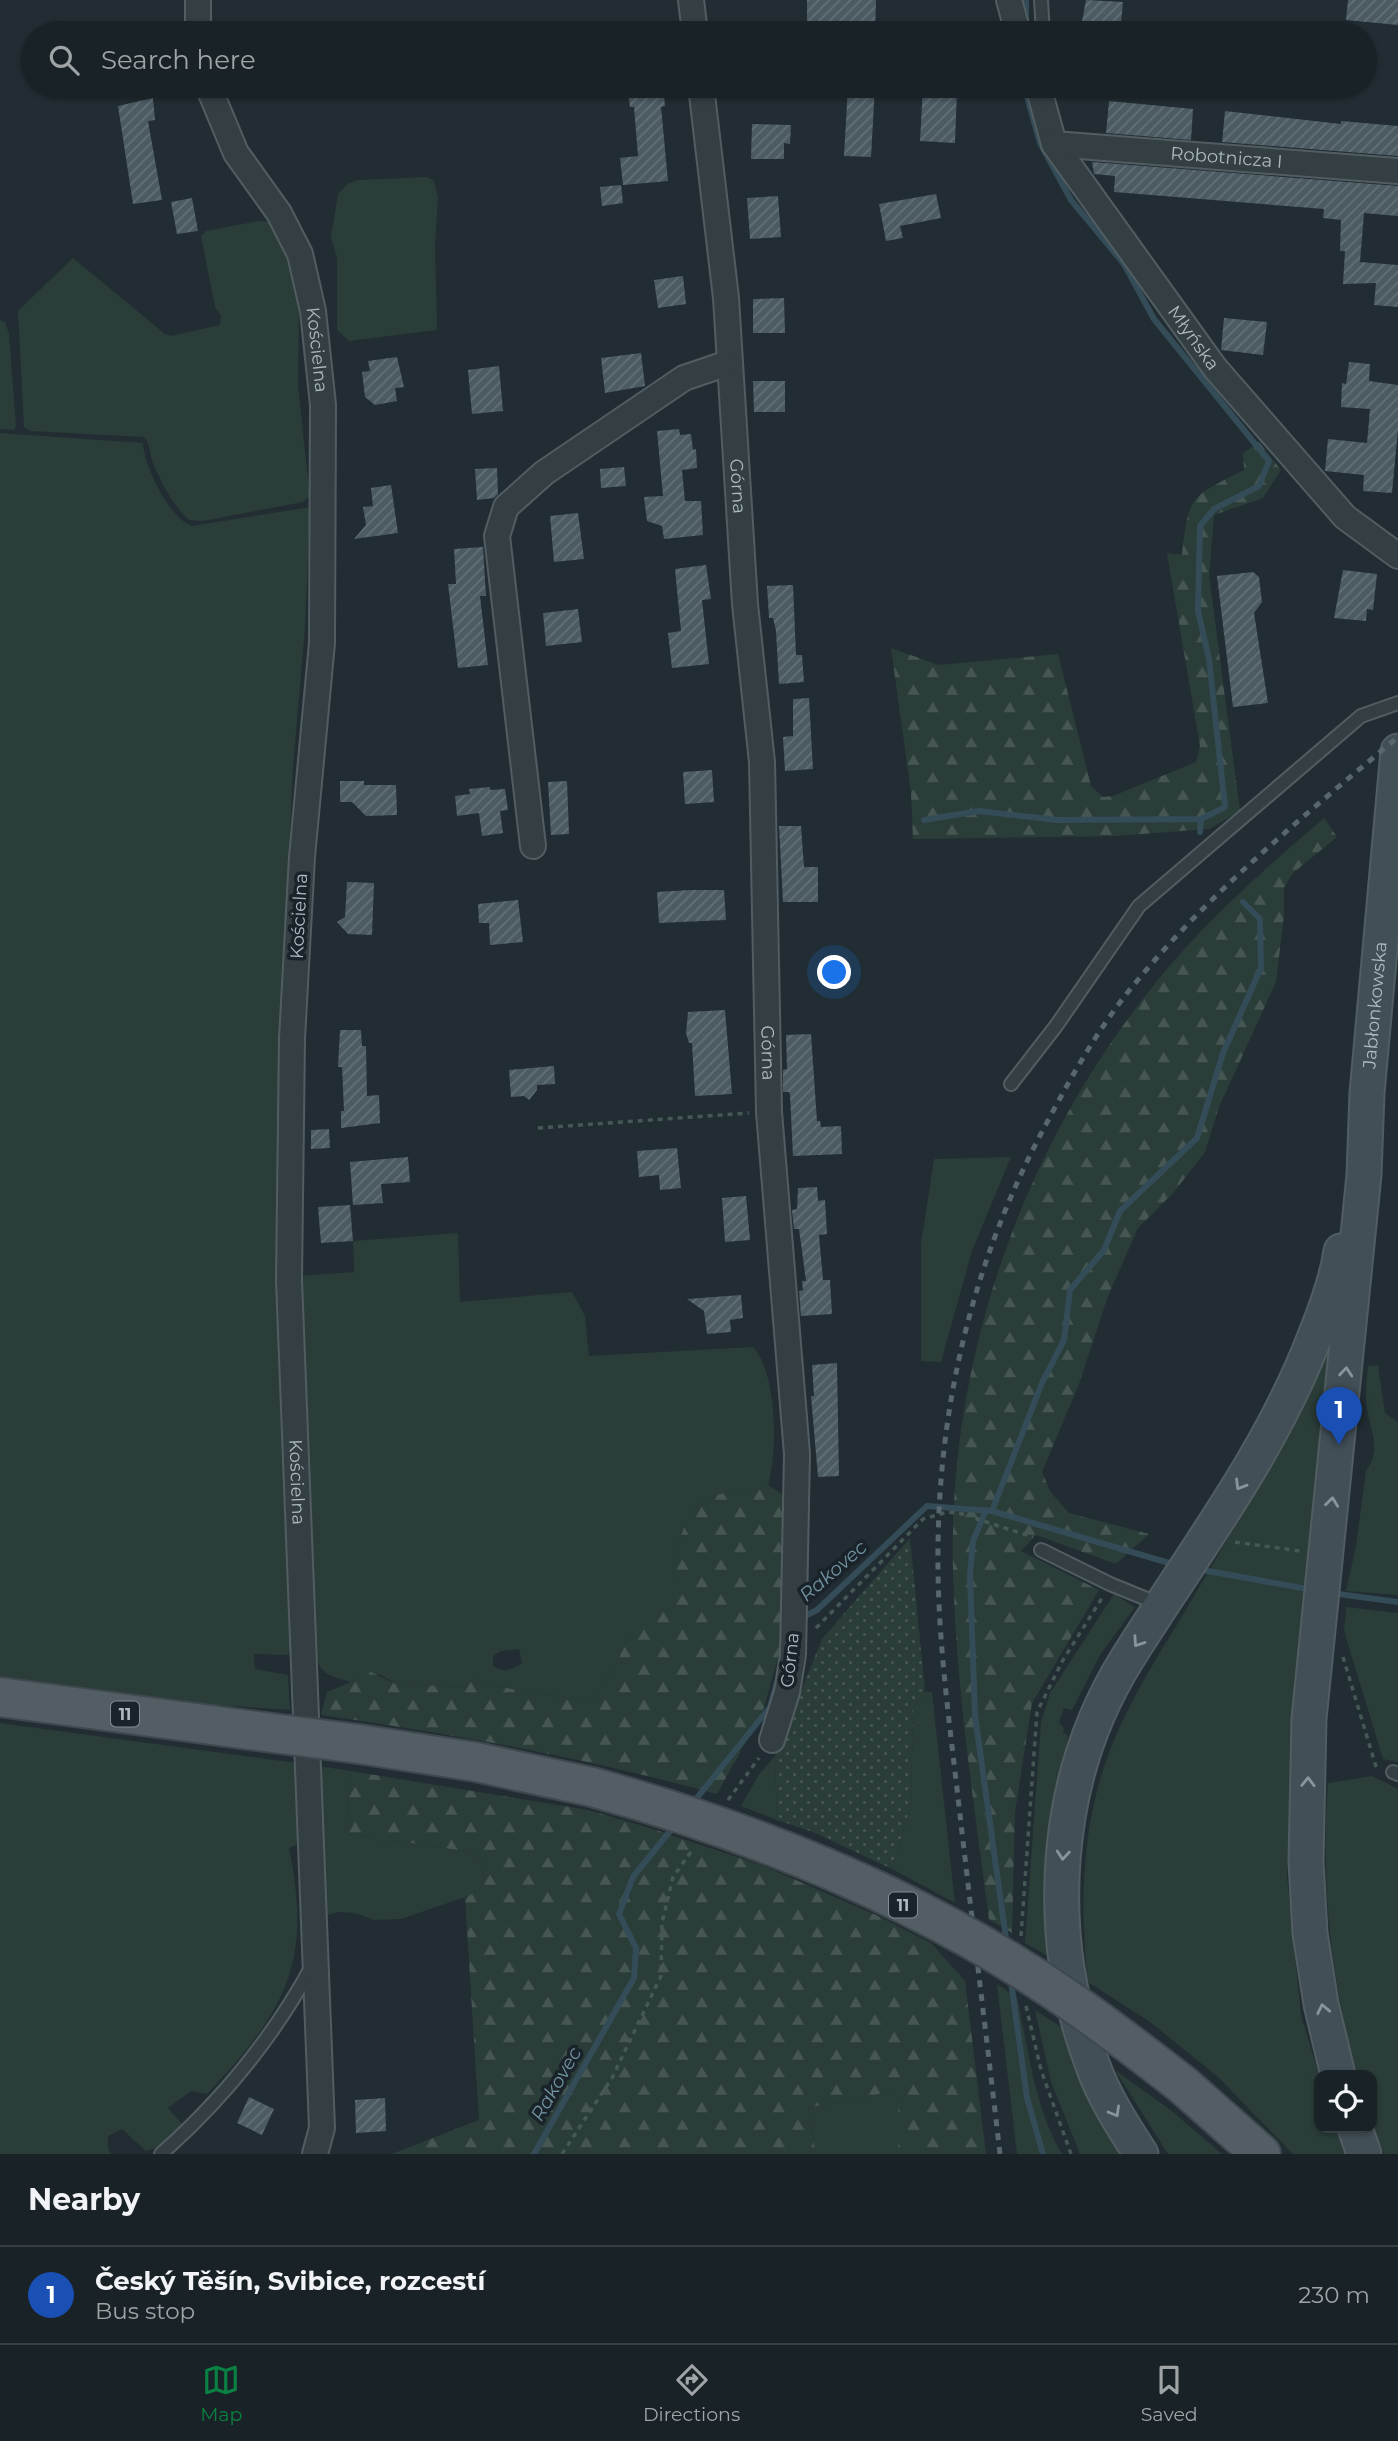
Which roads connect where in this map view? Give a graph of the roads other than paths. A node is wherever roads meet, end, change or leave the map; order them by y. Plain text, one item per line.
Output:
1 (198, 0) edge
2 (691, 0) edge
3 (1009, 0) edge
4 (1041, 0) edge
5 (198, 21) edge
6 (694, 21) edge
7 (1015, 21) edge
8 (1042, 21) edge
9 (213, 98) edge
10 (702, 98) edge
11 (1041, 98) edge
12 (1054, 144) junction
13 (1398, 172) edge
14 (728, 363) junction
15 (1398, 556) edge
16 (1398, 704) edge
17 (1398, 751) edge
18 (533, 846) dead end
19 (1011, 1084) dead end
20 (1367, 1093) junction
21 (1041, 1550) road end
22 (1169, 1595) junction
23 (0, 1697) edge
24 (772, 1740) road end
25 (315, 1960) junction
26 (1337, 2070) edge
27 (1357, 2133) edge
28 (161, 2154) edge
29 (315, 2154) edge
30 (1140, 2154) edge
31 (1261, 2154) edge
32 (1364, 2154) edge

1 - 5 street
2 - 6 street
3 - 7 street
4 - 8 lane
9 - 25 street, Kościelna
10 - 14 street, Górna
11 - 12 street, Młyńska
12 - 13 street, Robotnicza I
12 - 15 street, Młyńska
14 - 18 street
14 - 24 street, Górna
16 - 19 lane
17 - 20 main road, Jabłonkowska
20 -> 22 main road
26 -> 20 main road
21 - 22 lane
22 -> 30 main road
23 - 31 main road, 11, bridge
25 - 28 lane
25 - 29 street
27 - 32 main road

